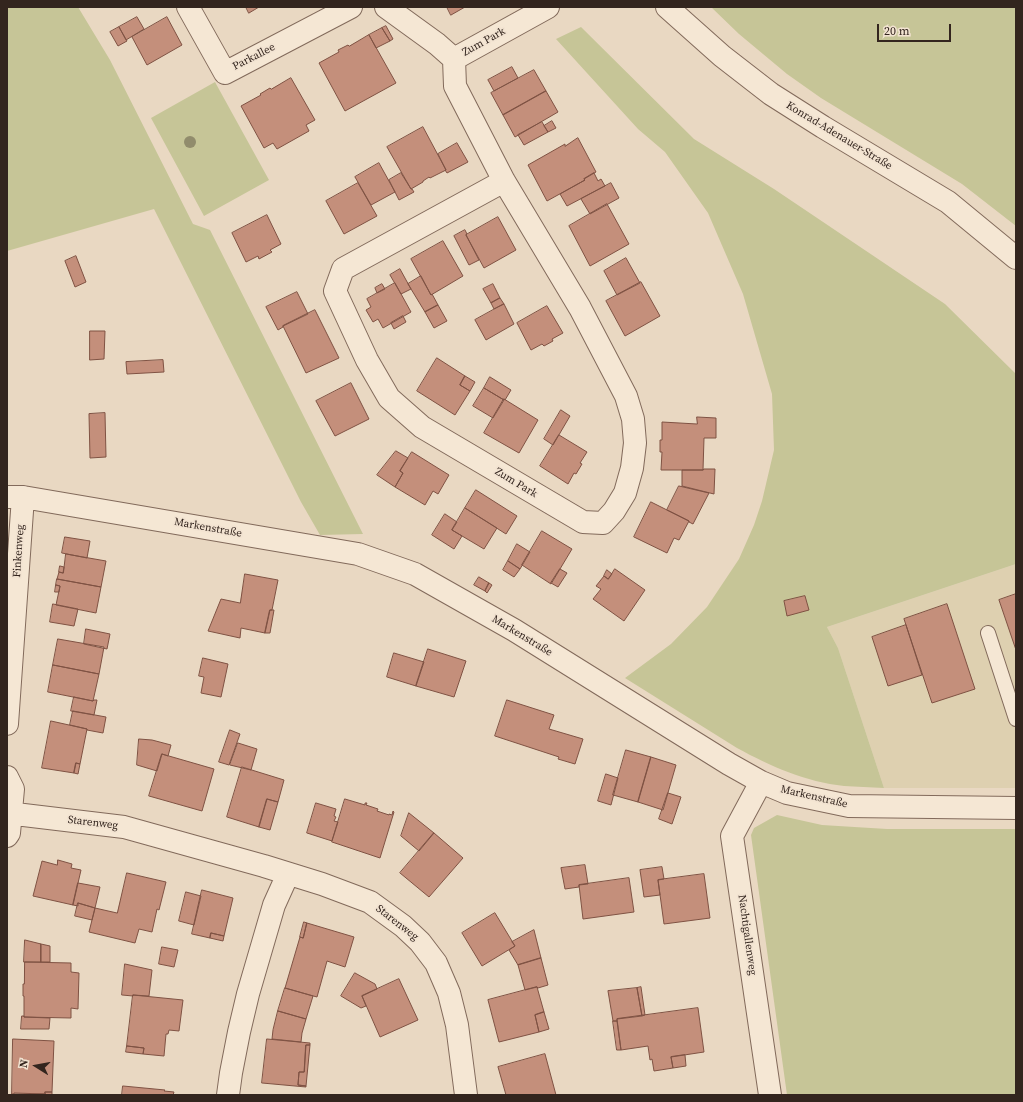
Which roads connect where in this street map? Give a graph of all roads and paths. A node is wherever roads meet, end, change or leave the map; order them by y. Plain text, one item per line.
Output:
1 (188, 7) edge
2 (351, 7) edge
3 (386, 7) edge
4 (548, 7) edge
5 (667, 7) edge
6 (454, 59) junction
7 (504, 181) junction
8 (1016, 258) edge
9 (15, 497) edge
10 (988, 634) dead end
11 (1016, 719) edge
12 (7, 724) edge
13 (7, 777) edge
14 (761, 782) junction
15 (1016, 808) edge
16 (9, 813) edge
17 (7, 836) edge
18 (288, 874) junction
19 (228, 1095) edge
20 (466, 1095) edge
21 (770, 1095) edge

1 - 2 street, Parkallee
3 - 6 street
4 - 6 street, Zum Park
5 - 8 street, Konrad-Adenauer-Straße
6 - 7 street, Zum Park
7 - 7 street, Zum Park
9 - 12 street, Finkenweg
9 - 14 street, Markenstraße
10 - 11 lane
13 - 16 street
14 - 15 street, Markenstraße
14 - 21 street, Nachtigallenweg
16 - 17 street
16 - 18 street, Starenweg
18 - 19 street
18 - 20 street, Starenweg

